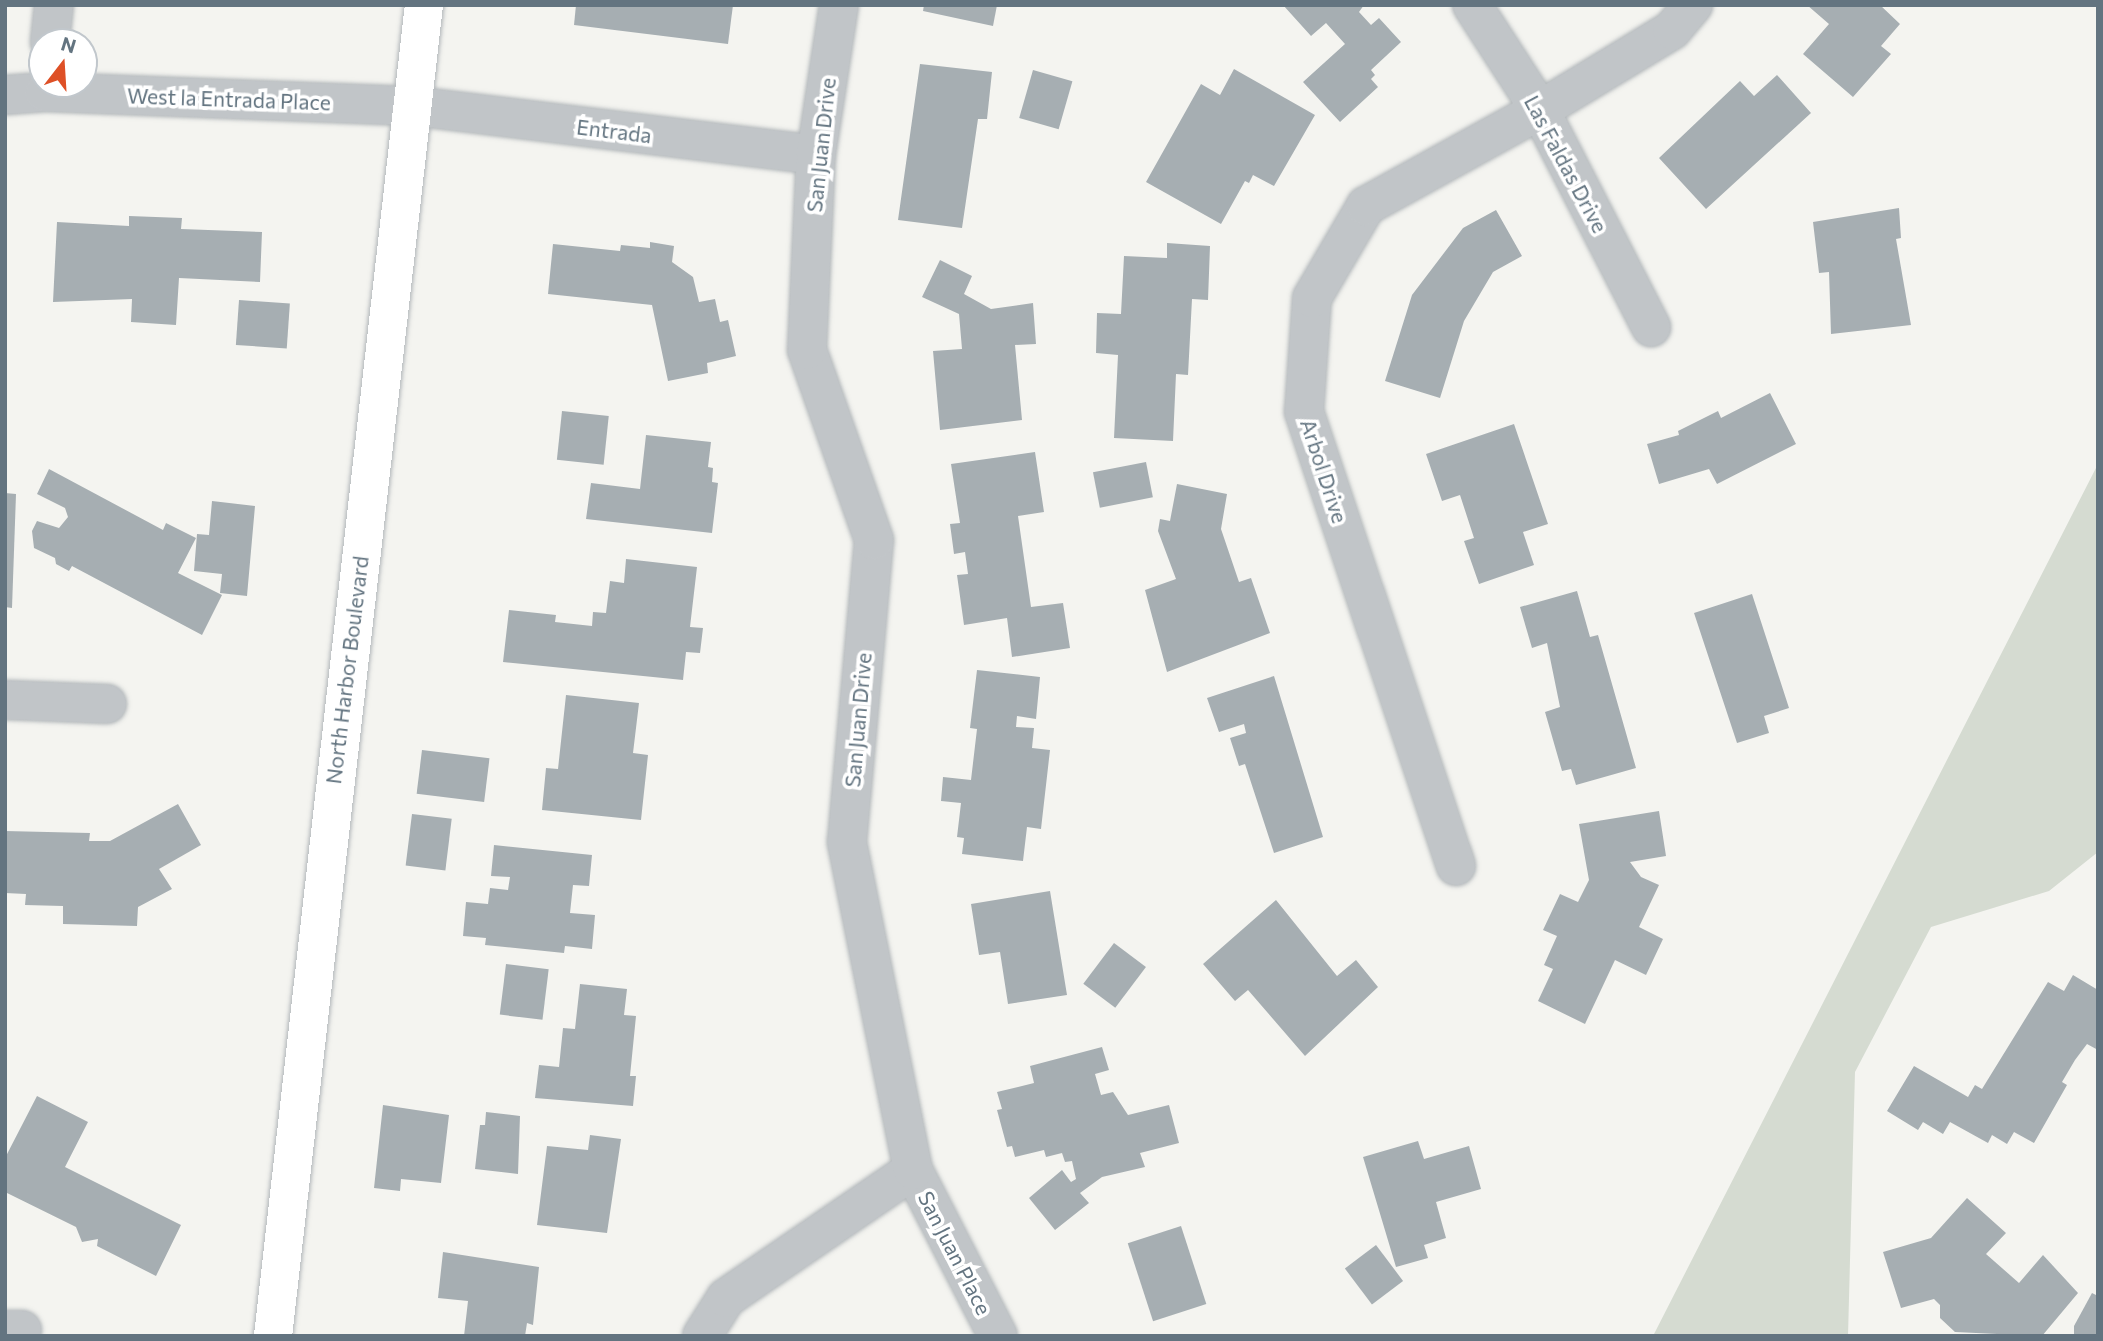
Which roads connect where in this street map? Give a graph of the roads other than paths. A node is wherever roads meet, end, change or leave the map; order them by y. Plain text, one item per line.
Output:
1 (54, 5) edge
2 (424, 5) edge
3 (839, 5) edge
4 (1472, 5) edge
5 (1693, 5) edge
6 (52, 28) edge
7 (28, 91) edge
8 (98, 91) edge
9 (5, 95) edge
10 (412, 106) junction
11 (1540, 110) junction
12 (816, 155) junction
13 (1651, 327) dead end
14 (5, 700) edge
15 (107, 704) dead end
16 (1456, 866) dead end
17 (913, 1170) junction
18 (273, 1336) edge
19 (702, 1336) edge
20 (998, 1336) edge

1 - 6 street
2 - 10 main road, North Harbor Boulevard
3 - 12 street, San Juan Drive
4 - 11 street, Las Faldas Drive
5 - 11 street, Arbol Drive
7 - 9 street, West la Entrada Place
8 - 10 street, West la Entrada Place
10 - 12 street, Entrada
10 - 18 main road, North Harbor Boulevard
11 - 13 street, Las Faldas Drive
11 - 16 street, Arbol Drive
12 - 17 street, San Juan Drive
14 - 15 street
17 - 19 street
17 - 20 street, San Juan Place

